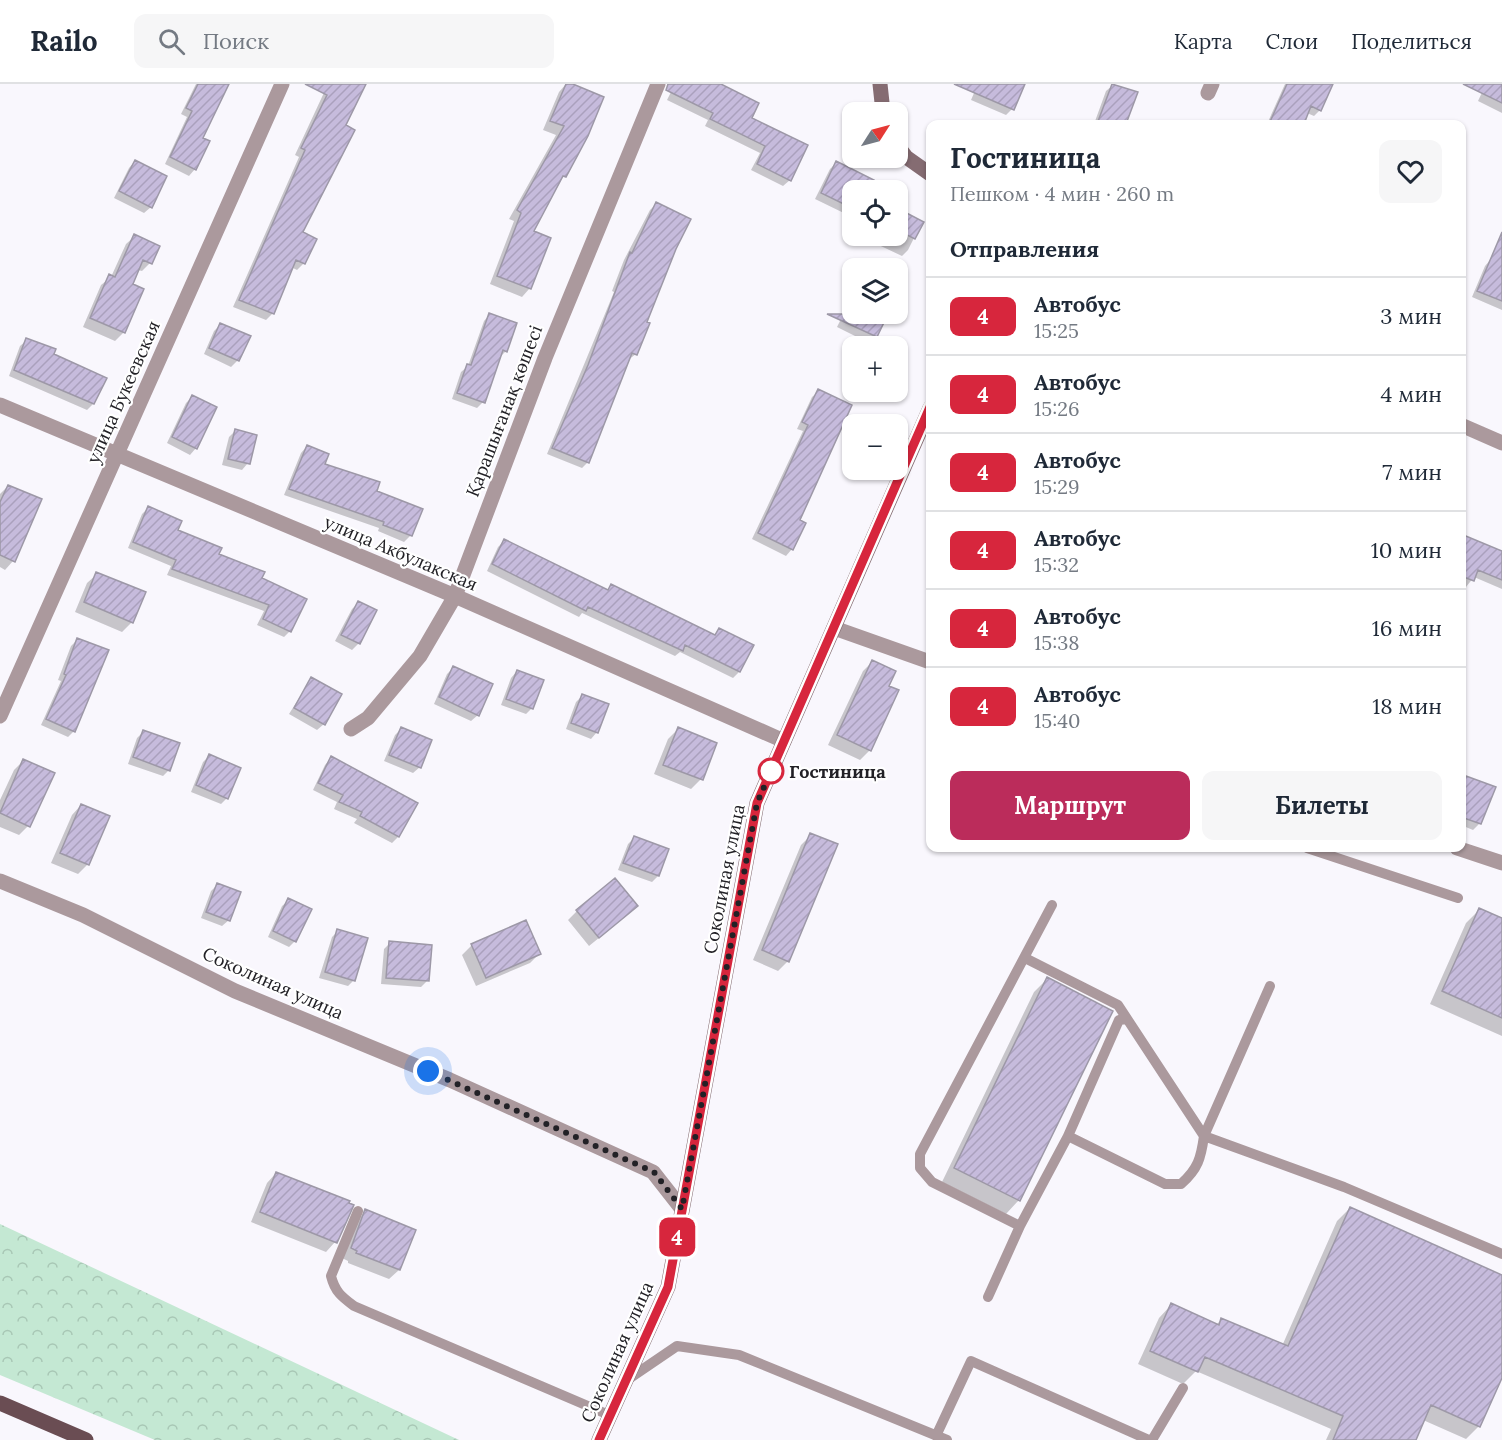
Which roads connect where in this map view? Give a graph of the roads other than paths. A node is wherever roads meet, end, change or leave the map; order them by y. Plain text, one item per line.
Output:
1 (282, 84) edge
2 (658, 84) edge
3 (880, 84) edge
4 (882, 102) edge
5 (908, 158) edge
6 (926, 171) edge
7 (0, 405) edge
8 (926, 417) edge
9 (1466, 427) edge
10 (1502, 443) edge
11 (116, 453) junction
12 (455, 596) junction
13 (834, 628) junction
14 (926, 661) edge
15 (0, 716) edge
16 (351, 729) dead end
17 (784, 741) junction
18 (1466, 851) edge
19 (1319, 852) edge
20 (1502, 864) edge
21 (0, 881) edge
22 (1458, 898) dead end
23 (1052, 905) dead end
24 (1025, 958) junction
25 (1270, 986) dead end
26 (1127, 1019) junction
27 (1068, 1136) junction
28 (1203, 1136) junction
29 (682, 1209) junction
30 (358, 1211) dead end
31 (1020, 1226) junction
32 (1502, 1254) edge
33 (988, 1297) dead end
34 (624, 1382) junction
35 (1182, 1388) dead end
36 (0, 1403) edge
37 (609, 1415) junction
38 (942, 1438) edge
39 (86, 1440) edge
40 (599, 1440) edge
41 (1150, 1440) edge

1 - 11 street, улица Букеевская
2 - 12 street, Қарашығанақ көшесі
3 - 4 street
5 - 6 street
7 - 11 street, улица Акбулакская
8 - 13 street, Соколиная улица
9 - 10 street
11 - 12 street, улица Акбулакская
11 - 15 street, улица Букеевская
12 - 16 street, Қарашығанақ көшесі
12 - 17 street, улица Акбулакская
13 - 14 street
13 - 17 street, Соколиная улица
17 - 29 street, Соколиная улица
18 - 20 street
19 - 22 lane
21 - 29 street, Соколиная улица
23 - 24 lane
24 - 26 lane
24 - 31 lane
25 - 28 lane
26 - 27 lane
26 - 28 lane
27 - 28 lane
27 - 31 lane
28 - 32 lane
29 - 34 street, Соколиная улица
30 - 37 lane
31 - 33 lane
34 - 37 street, Соколиная улица
34 - 38 lane
35 - 41 lane
36 - 39 main road
37 - 40 street, Соколиная улица
38 - 41 lane

